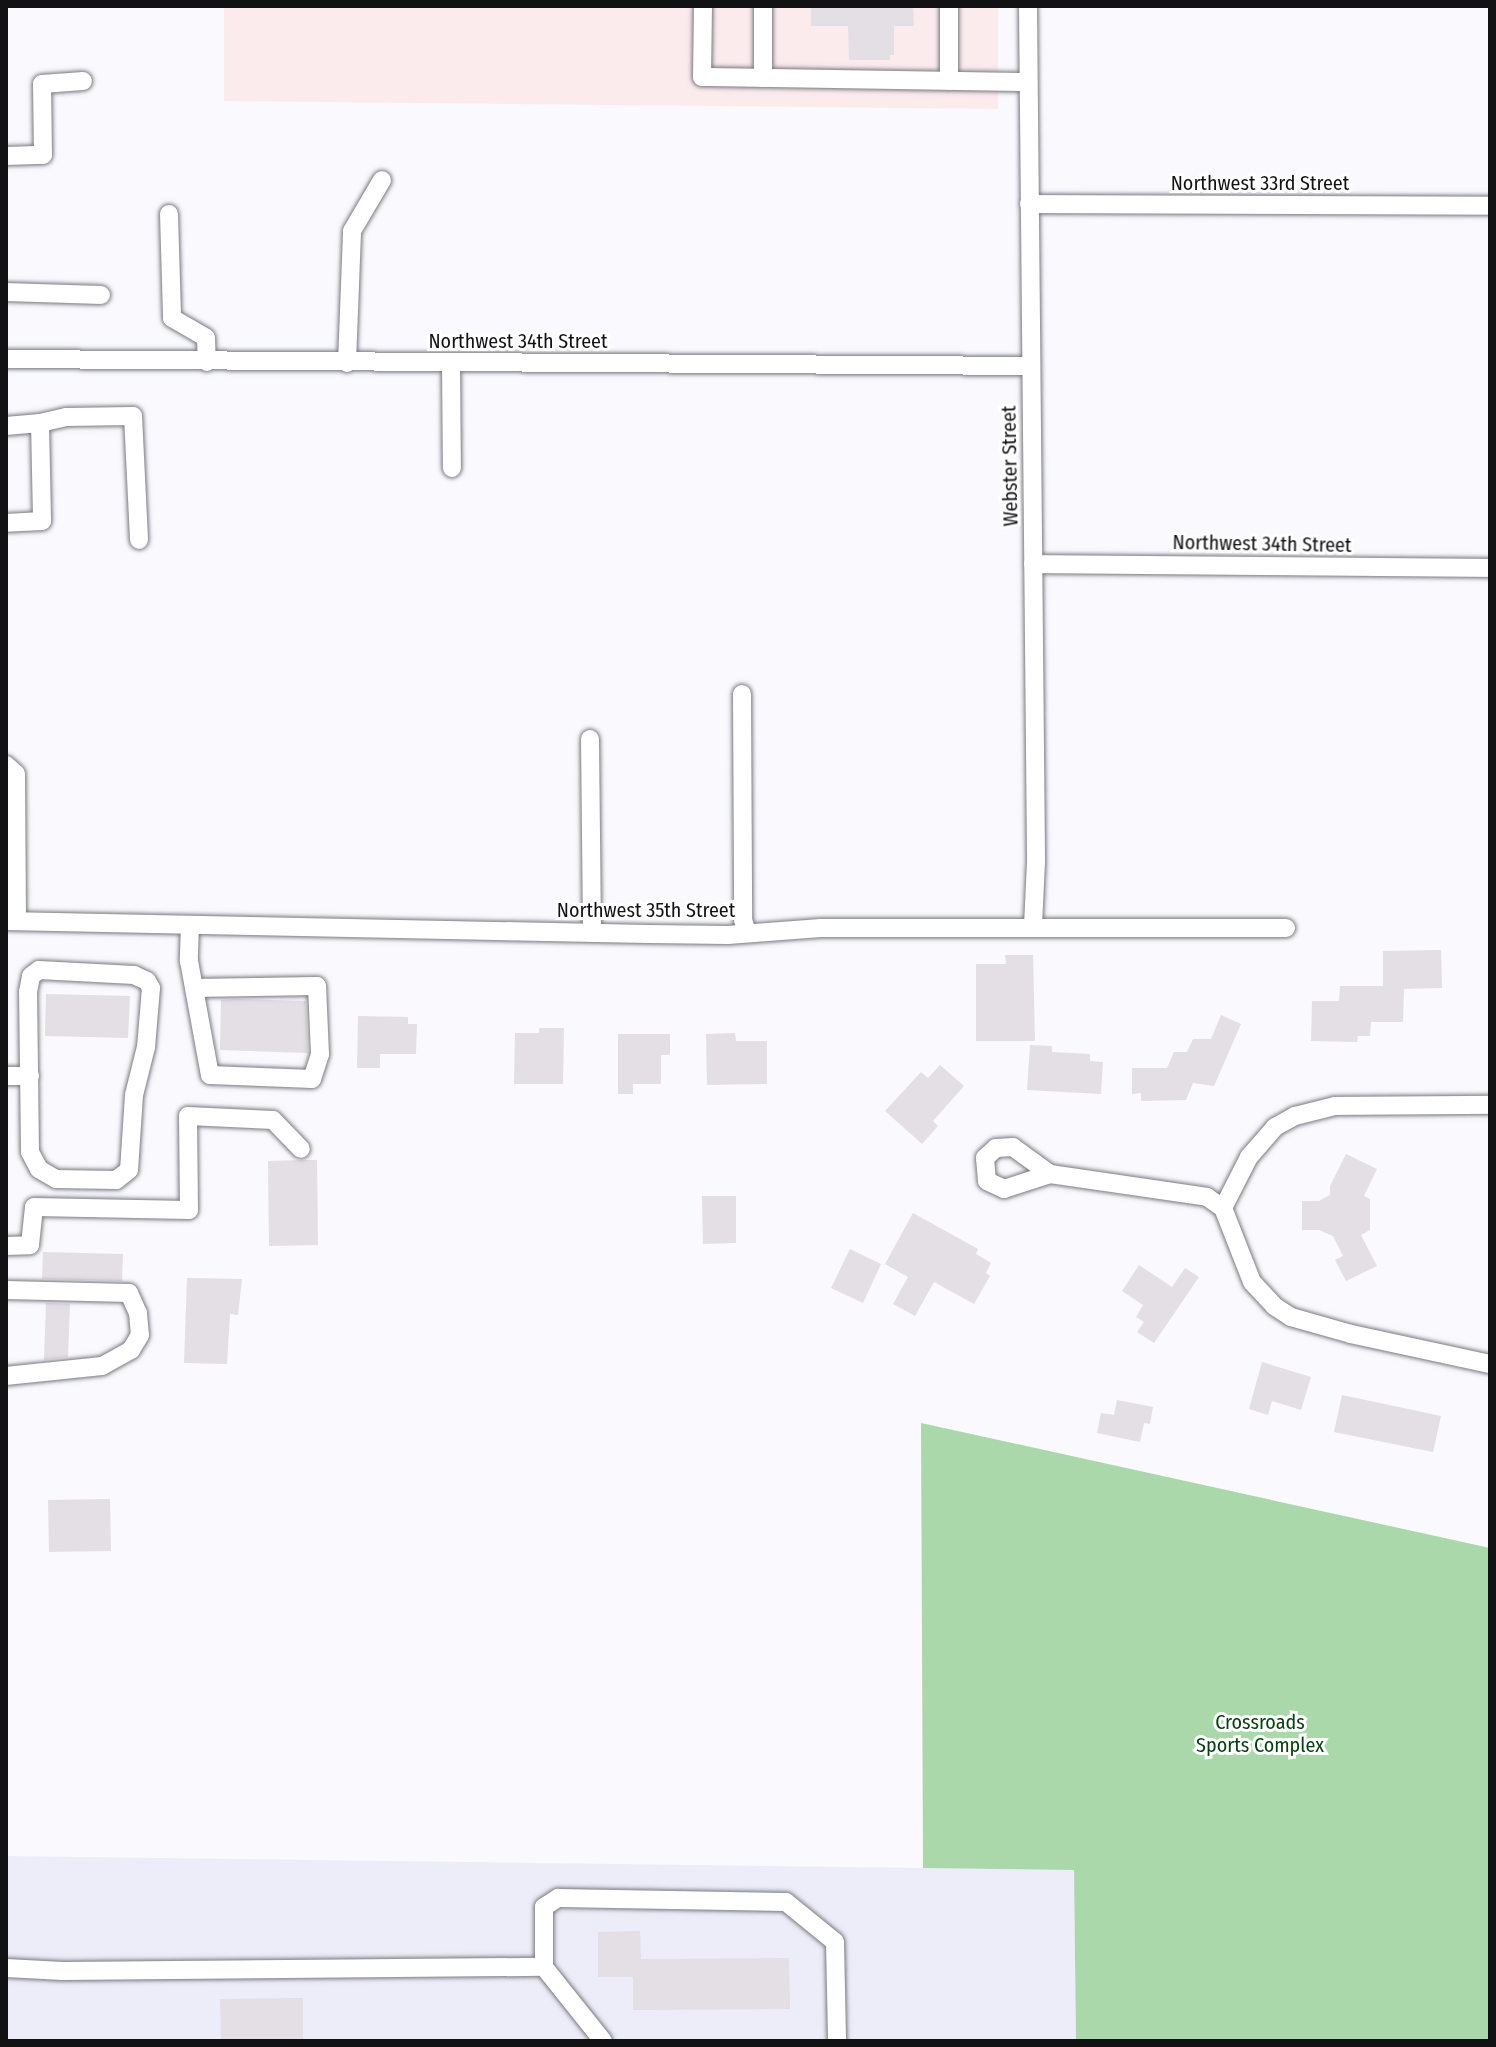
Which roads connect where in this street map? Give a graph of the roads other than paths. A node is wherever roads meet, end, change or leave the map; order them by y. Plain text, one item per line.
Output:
1 (703, 6) edge
2 (763, 6) edge
3 (949, 6) edge
4 (1028, 6) edge
5 (763, 78) junction
6 (83, 81) dead end
7 (949, 81) junction
8 (1028, 82) junction
9 (6, 156) edge
10 (382, 180) dead end
11 (1029, 204) junction
12 (1490, 206) edge
13 (169, 214) dead end
14 (6, 292) edge
15 (101, 295) dead end
16 (6, 359) edge
17 (207, 362) junction
18 (347, 363) junction
19 (451, 363) junction
20 (1031, 366) junction
21 (40, 423) junction
22 (6, 426) edge
23 (452, 468) dead end
24 (6, 523) edge
25 (139, 540) dead end
26 (1033, 564) junction
27 (1490, 568) edge
28 (742, 694) dead end
29 (590, 739) dead end
30 (6, 765) edge
31 (11, 855) edge
32 (11, 921) edge
33 (190, 925) junction
34 (1033, 926) junction
35 (1286, 928) dead end
36 (747, 932) junction
37 (592, 933) junction
38 (194, 988) junction
39 (6, 1076) edge
40 (30, 1076) junction
41 (1490, 1105) edge
42 (301, 1149) dead end
43 (1050, 1174) dead end
44 (1223, 1208) junction
45 (6, 1246) edge
46 (6, 1290) edge
47 (1490, 1364) edge
48 (6, 1376) edge
49 (544, 1967) junction
50 (6, 1968) edge
51 (603, 2041) edge
52 (837, 2041) edge

1 - 5 street
2 - 5 street
3 - 7 street
4 - 8 street, Webster Street
5 - 7 street
6 - 9 street
7 - 8 street
8 - 11 street, Webster Street
10 - 18 street
11 - 12 street, Northwest 33rd Street
11 - 20 street, Webster Street
13 - 17 street
14 - 15 street
16 - 17 street, Northwest 34th Street
17 - 18 street, Northwest 34th Street
18 - 19 street, Northwest 34th Street
19 - 20 street, Northwest 34th Street
19 - 23 street
20 - 26 street, Webster Street
21 - 22 street
21 - 24 street
21 - 25 street
26 - 27 street, Northwest 34th Street
26 - 34 street, Webster Street
28 - 36 street
29 - 37 street
30 - 31 street
31 - 32 street
32 - 33 street, Northwest 35th Street
33 - 37 street, Northwest 35th Street
33 - 38 street
34 - 35 street, Northwest 35th Street
34 - 36 street, Northwest 35th Street
36 - 37 street, Northwest 35th Street
38 - 38 street
39 - 40 street
40 - 40 street
41 - 44 street
42 - 45 street
43 - 44 street
44 - 47 street
46 - 48 street
49 - 50 street
49 - 51 street
49 - 52 street

